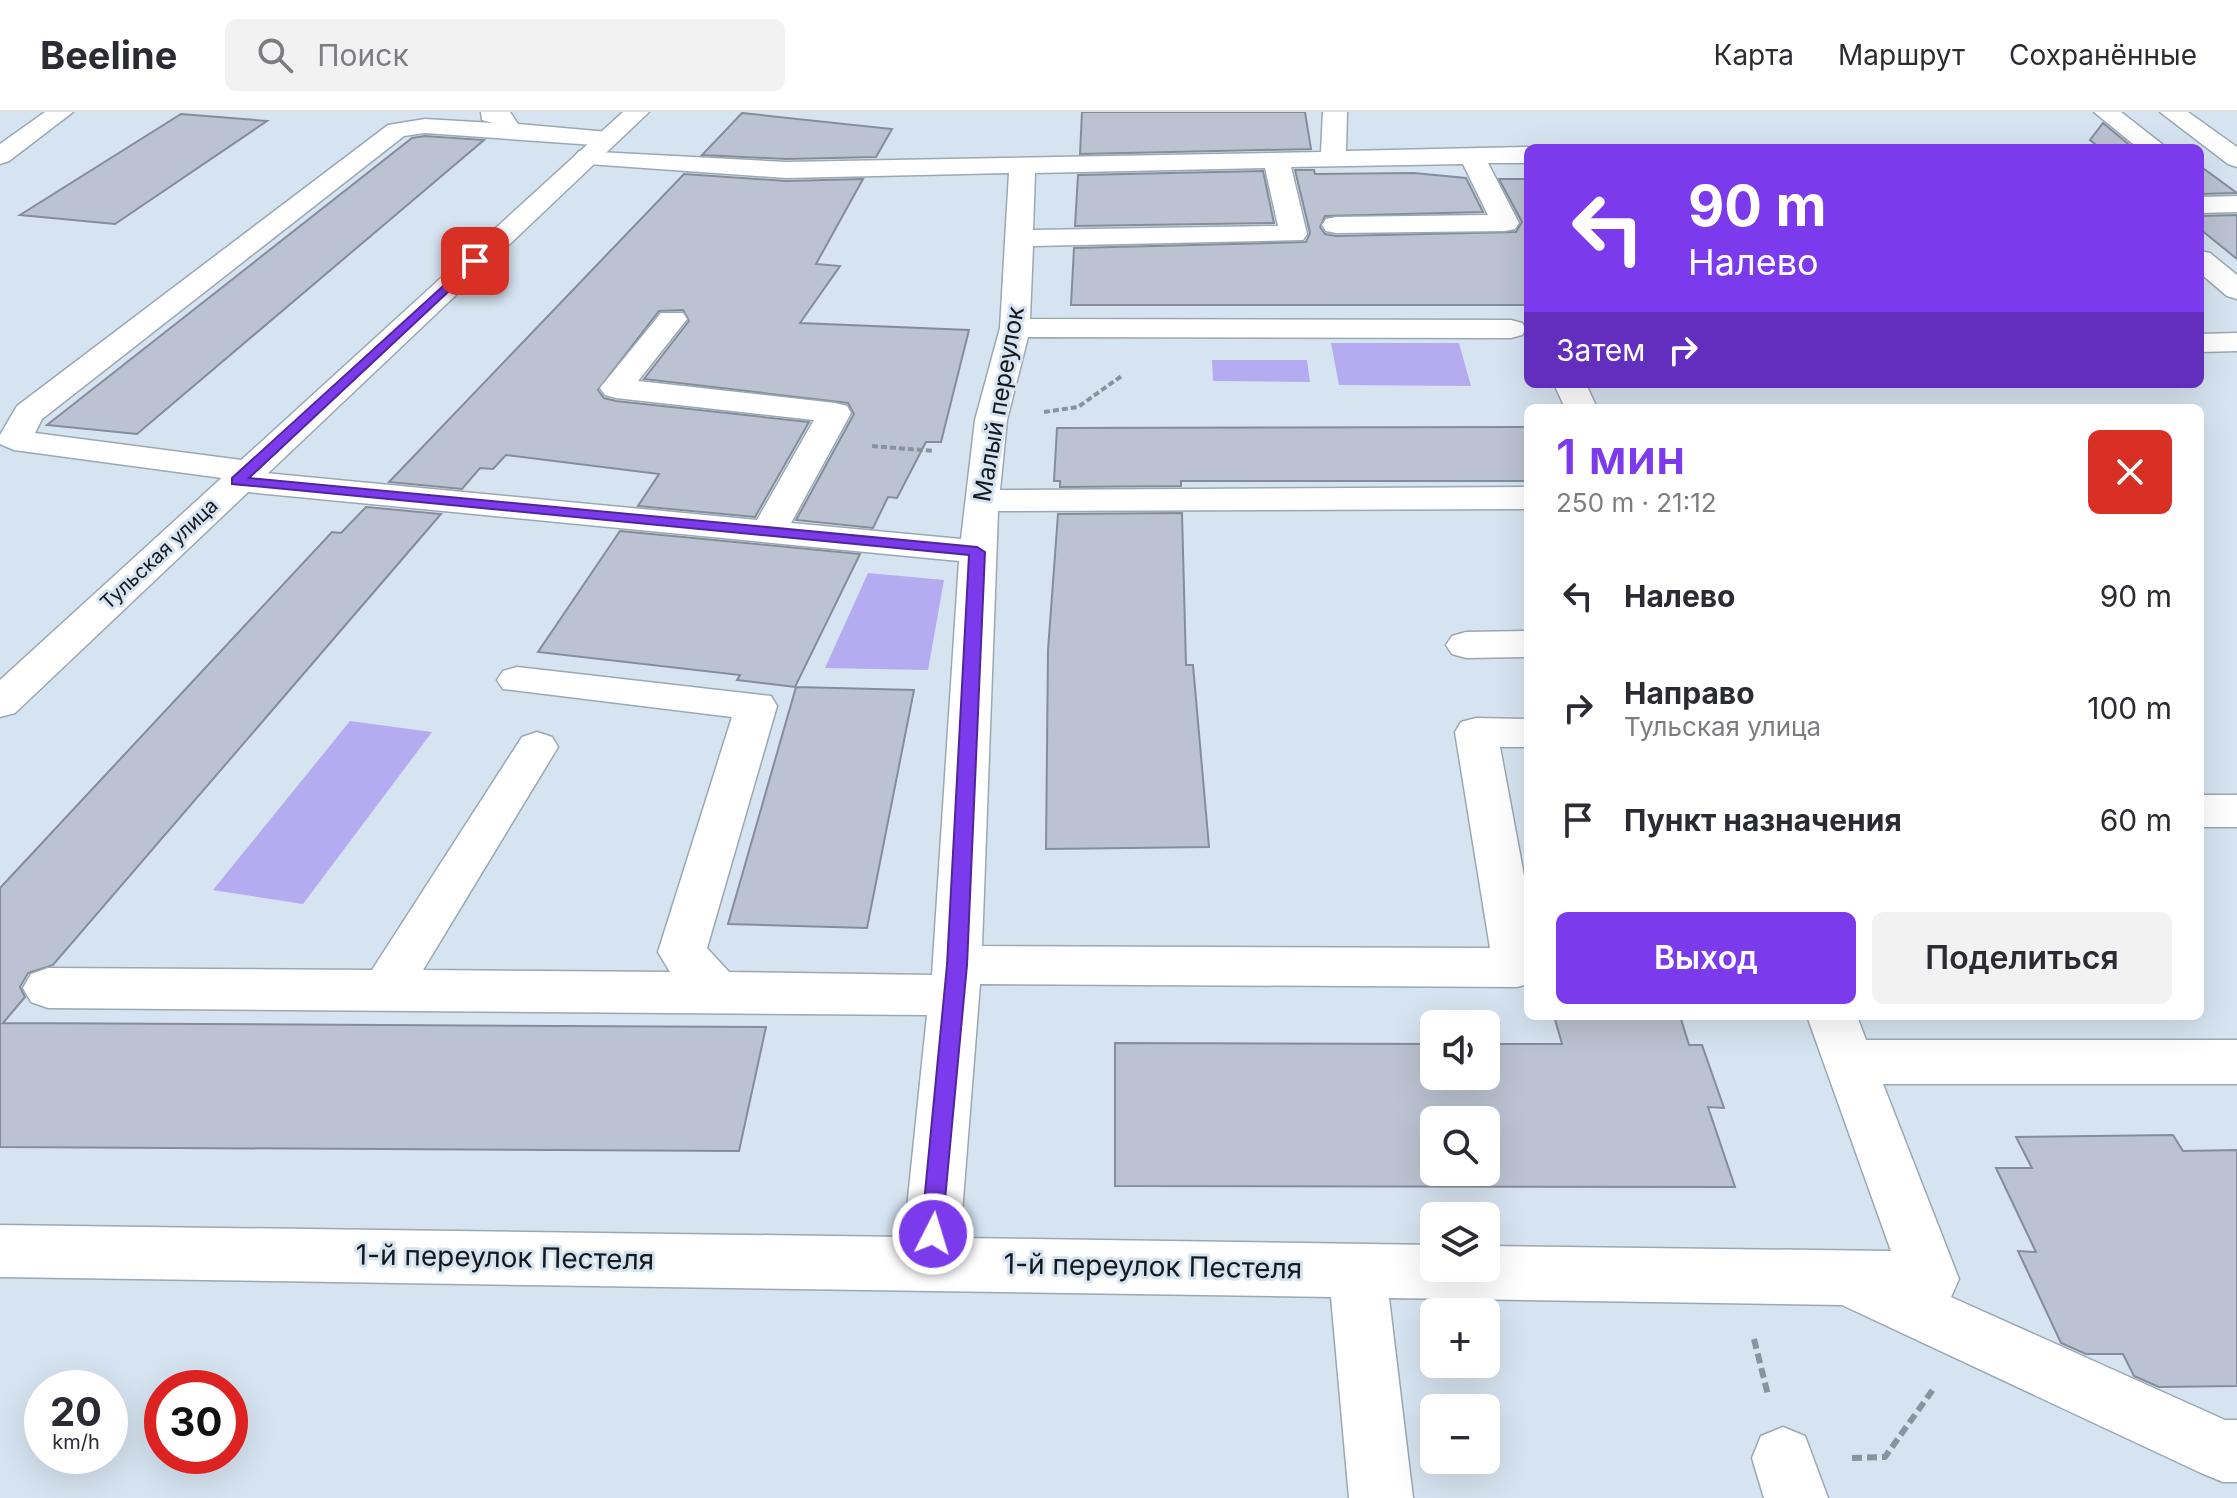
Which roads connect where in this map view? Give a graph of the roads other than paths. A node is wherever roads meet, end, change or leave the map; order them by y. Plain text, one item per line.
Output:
1 (61, 112) edge
2 (445, 112) edge
3 (637, 112) edge
4 (1335, 112) edge
5 (2106, 112) edge
6 (2172, 112) edge
7 (510, 131) junction
8 (2149, 144) edge
9 (598, 147) junction
10 (2233, 153) edge
11 (1524, 155) edge
12 (0, 156) edge
13 (1472, 156) junction
14 (1333, 158) junction
15 (1276, 159) junction
16 (1022, 168) junction
17 (2237, 204) edge
18 (2204, 205) edge
19 (1336, 225) dead end
20 (1020, 238) junction
21 (2204, 262) edge
22 (2237, 290) edge
23 (672, 319) dead end
24 (1015, 328) junction
25 (1521, 338) edge
26 (2237, 342) edge
27 (2204, 343) edge
28 (243, 476) junction
29 (1524, 498) edge
30 (981, 501) junction
31 (768, 533) junction
32 (977, 552) junction
33 (1524, 644) edge
34 (1466, 645) dead end
35 (517, 680) dead end
36 (0, 703) edge
37 (1524, 733) edge
38 (537, 747) dead end
39 (2204, 811) edge
40 (2237, 811) edge
41 (956, 980) junction
42 (48, 988) dead end
43 (386, 989) junction
44 (717, 992) junction
45 (1842, 1039) edge
46 (2237, 1062) edge
47 (0, 1251) edge
48 (930, 1262) junction
49 (1357, 1270) junction
50 (1846, 1278) junction
51 (2237, 1451) edge
52 (1381, 1498) edge

1 - 12 street
2 - 7 street
3 - 9 street, Тульская улица
4 - 14 street
5 - 8 street
6 - 10 street
7 - 9 street
7 - 28 street
9 - 16 street
9 - 28 street, Тульская улица
11 - 13 street
13 - 14 street
13 - 19 street
14 - 15 street
15 - 16 street
15 - 20 street
16 - 20 street, Малый переулок
17 - 18 street
20 - 24 street, Малый переулок
21 - 22 street
23 - 31 street
24 - 25 street
24 - 30 street, Малый переулок
26 - 27 street
28 - 31 street
28 - 36 street, Тульская улица
29 - 30 street
30 - 32 street, Малый переулок
31 - 32 street
32 - 41 street, Малый переулок
33 - 34 street
35 - 44 street
37 - 41 street
38 - 43 street
39 - 40 street
41 - 44 street
41 - 48 street, Малый переулок
42 - 43 street
43 - 44 street
45 - 46 street
45 - 50 street, 1-й переулок Пестеля
47 - 48 street, 1-й переулок Пестеля
48 - 49 street, 1-й переулок Пестеля
49 - 50 street, 1-й переулок Пестеля
49 - 52 street
50 - 51 street

